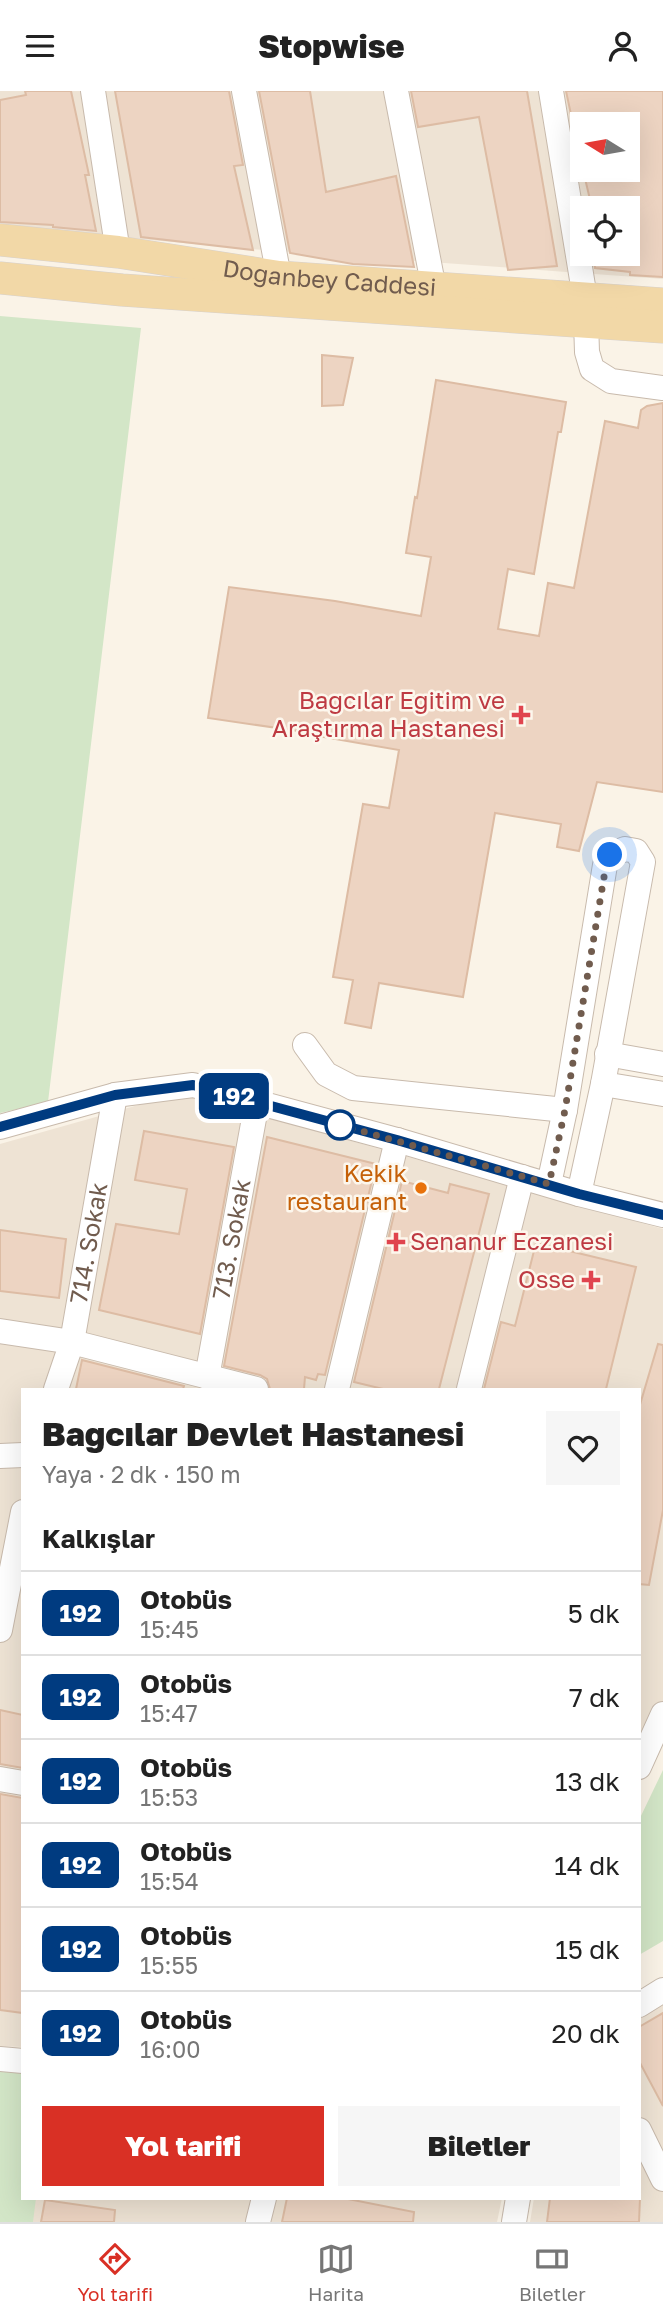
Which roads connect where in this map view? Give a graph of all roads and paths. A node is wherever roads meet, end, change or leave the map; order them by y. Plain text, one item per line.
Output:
1 (93, 91) edge
2 (244, 91) edge
3 (396, 91) edge
4 (551, 91) edge
5 (0, 240) edge
6 (118, 252) junction
7 (279, 277) junction
8 (0, 278) edge
9 (434, 289) junction
10 (663, 304) edge
11 (585, 310) junction
12 (663, 327) edge
13 (663, 388) edge
14 (305, 1045) dead end
15 (607, 1054) junction
16 (663, 1064) edge
17 (603, 1084) junction
18 (663, 1094) edge
19 (115, 1095) junction
20 (257, 1102) junction
21 (565, 1110) junction
22 (0, 1127) edge
23 (397, 1140) junction
24 (522, 1177) junction
25 (549, 1184) junction
26 (579, 1194) junction
27 (663, 1215) edge
28 (0, 1331) edge
29 (72, 1342) junction
30 (207, 1377) junction
31 (56, 1388) edge
32 (252, 1388) edge
33 (337, 1388) edge
34 (469, 1388) edge
35 (21, 1455) edge
36 (0, 1456) edge
37 (21, 1518) edge
38 (7, 1563) edge
39 (0, 1630) edge
40 (663, 1714) edge
41 (641, 1763) edge
42 (0, 1779) edge
43 (21, 1783) edge
44 (663, 1990) edge
45 (641, 2004) edge
46 (0, 2059) edge
47 (21, 2061) edge
48 (641, 2134) edge
49 (663, 2179) edge
50 (264, 2200) edge
51 (518, 2200) edge
52 (258, 2222) edge
53 (513, 2222) edge

1 - 6 street
2 - 7 street
3 - 9 street
4 - 11 street
5 - 6 main road, Doğanbey Caddesi
6 - 7 main road, Doğanbey Caddesi
7 - 9 main road, Doğanbey Caddesi
8 - 11 main road, Doğanbey Caddesi
9 - 11 main road, Doğanbey Caddesi
10 - 11 main road, Doğanbey Caddesi
11 - 12 main road, Doğanbey Caddesi
11 - 13 street
14 - 21 street
15 - 16 street
15 - 17 street
15 - 21 street
17 - 18 street
17 - 26 street
19 - 20 street
19 - 22 street
19 - 29 street, 714. Sokak
20 - 23 street
20 - 30 street, 713. Sokak
21 - 25 street
23 - 24 street
23 - 33 street
24 - 25 street
24 - 34 street
25 - 26 street
26 - 27 street
28 - 29 street
29 - 30 street
29 - 31 street, 714. Sokak
30 - 32 street
35 - 36 street
37 - 38 street
38 - 39 street
40 - 41 street
42 - 43 street
44 - 45 street
46 - 47 street
48 - 49 street
50 - 52 street
51 - 53 street

